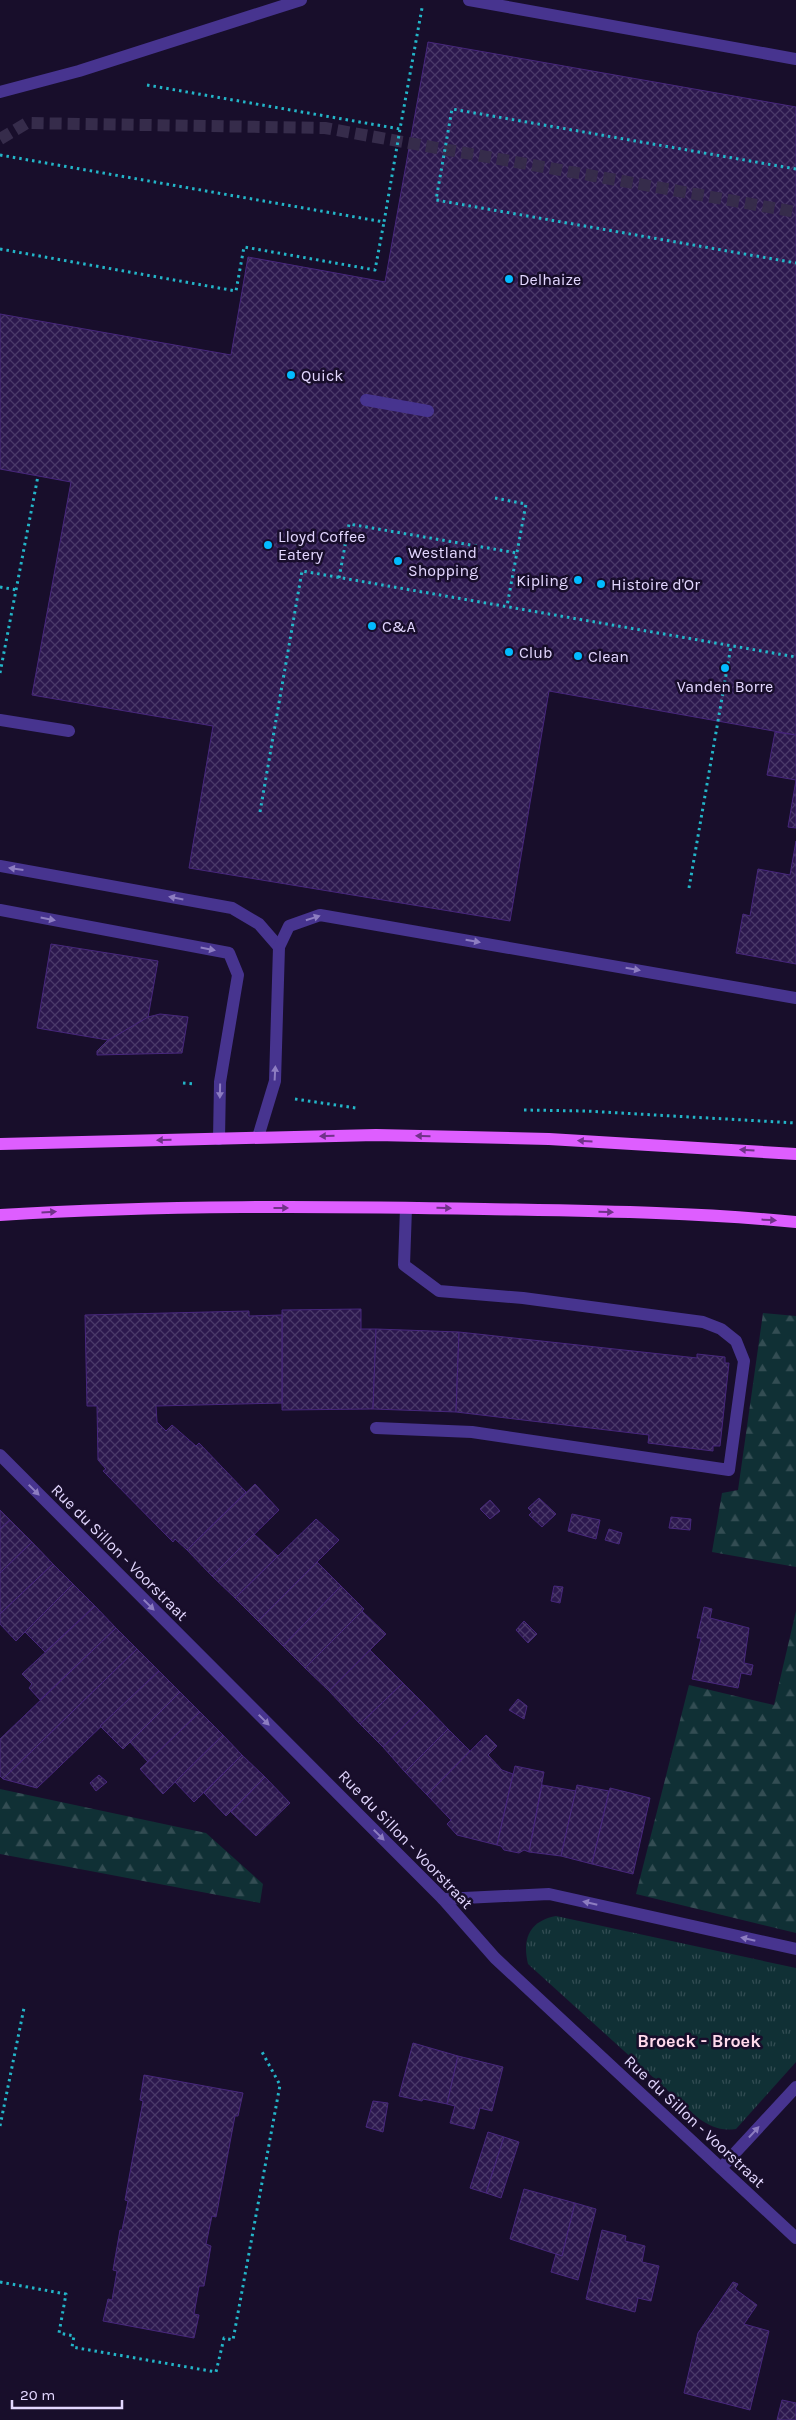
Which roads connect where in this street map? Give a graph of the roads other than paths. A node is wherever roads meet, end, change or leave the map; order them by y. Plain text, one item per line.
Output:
1 (301, 0) edge
2 (470, 0) edge
3 (796, 59) edge
4 (0, 92) edge
5 (366, 400) dead end
6 (428, 411) dead end
7 (0, 720) edge
8 (69, 731) dead end
9 (0, 866) edge
10 (0, 910) edge
11 (279, 947) junction
12 (796, 998) edge
13 (258, 1137) junction
14 (219, 1138) junction
15 (0, 1144) edge
16 (796, 1154) edge
17 (406, 1208) junction
18 (0, 1215) edge
19 (796, 1222) edge
20 (376, 1428) dead end
21 (0, 1455) edge
22 (443, 1898) junction
23 (796, 1949) edge
24 (796, 2087) edge
25 (721, 2168) junction
26 (796, 2238) edge

1 - 4 street
2 - 3 street
5 - 6 street
7 - 8 street
11 -> 9 street
10 -> 14 street
11 -> 12 street
13 -> 11 street
13 - 14 main road
16 -> 13 main road
14 -> 15 main road
18 -> 17 main road
17 -> 19 main road
17 - 20 street
21 -> 22 street, Rue du Sillon - Voorstraat
23 -> 22 street
22 - 25 street, Rue du Sillon - Voorstraat
25 -> 24 street
25 - 26 street, Rue du Sillon - Voorstraat

